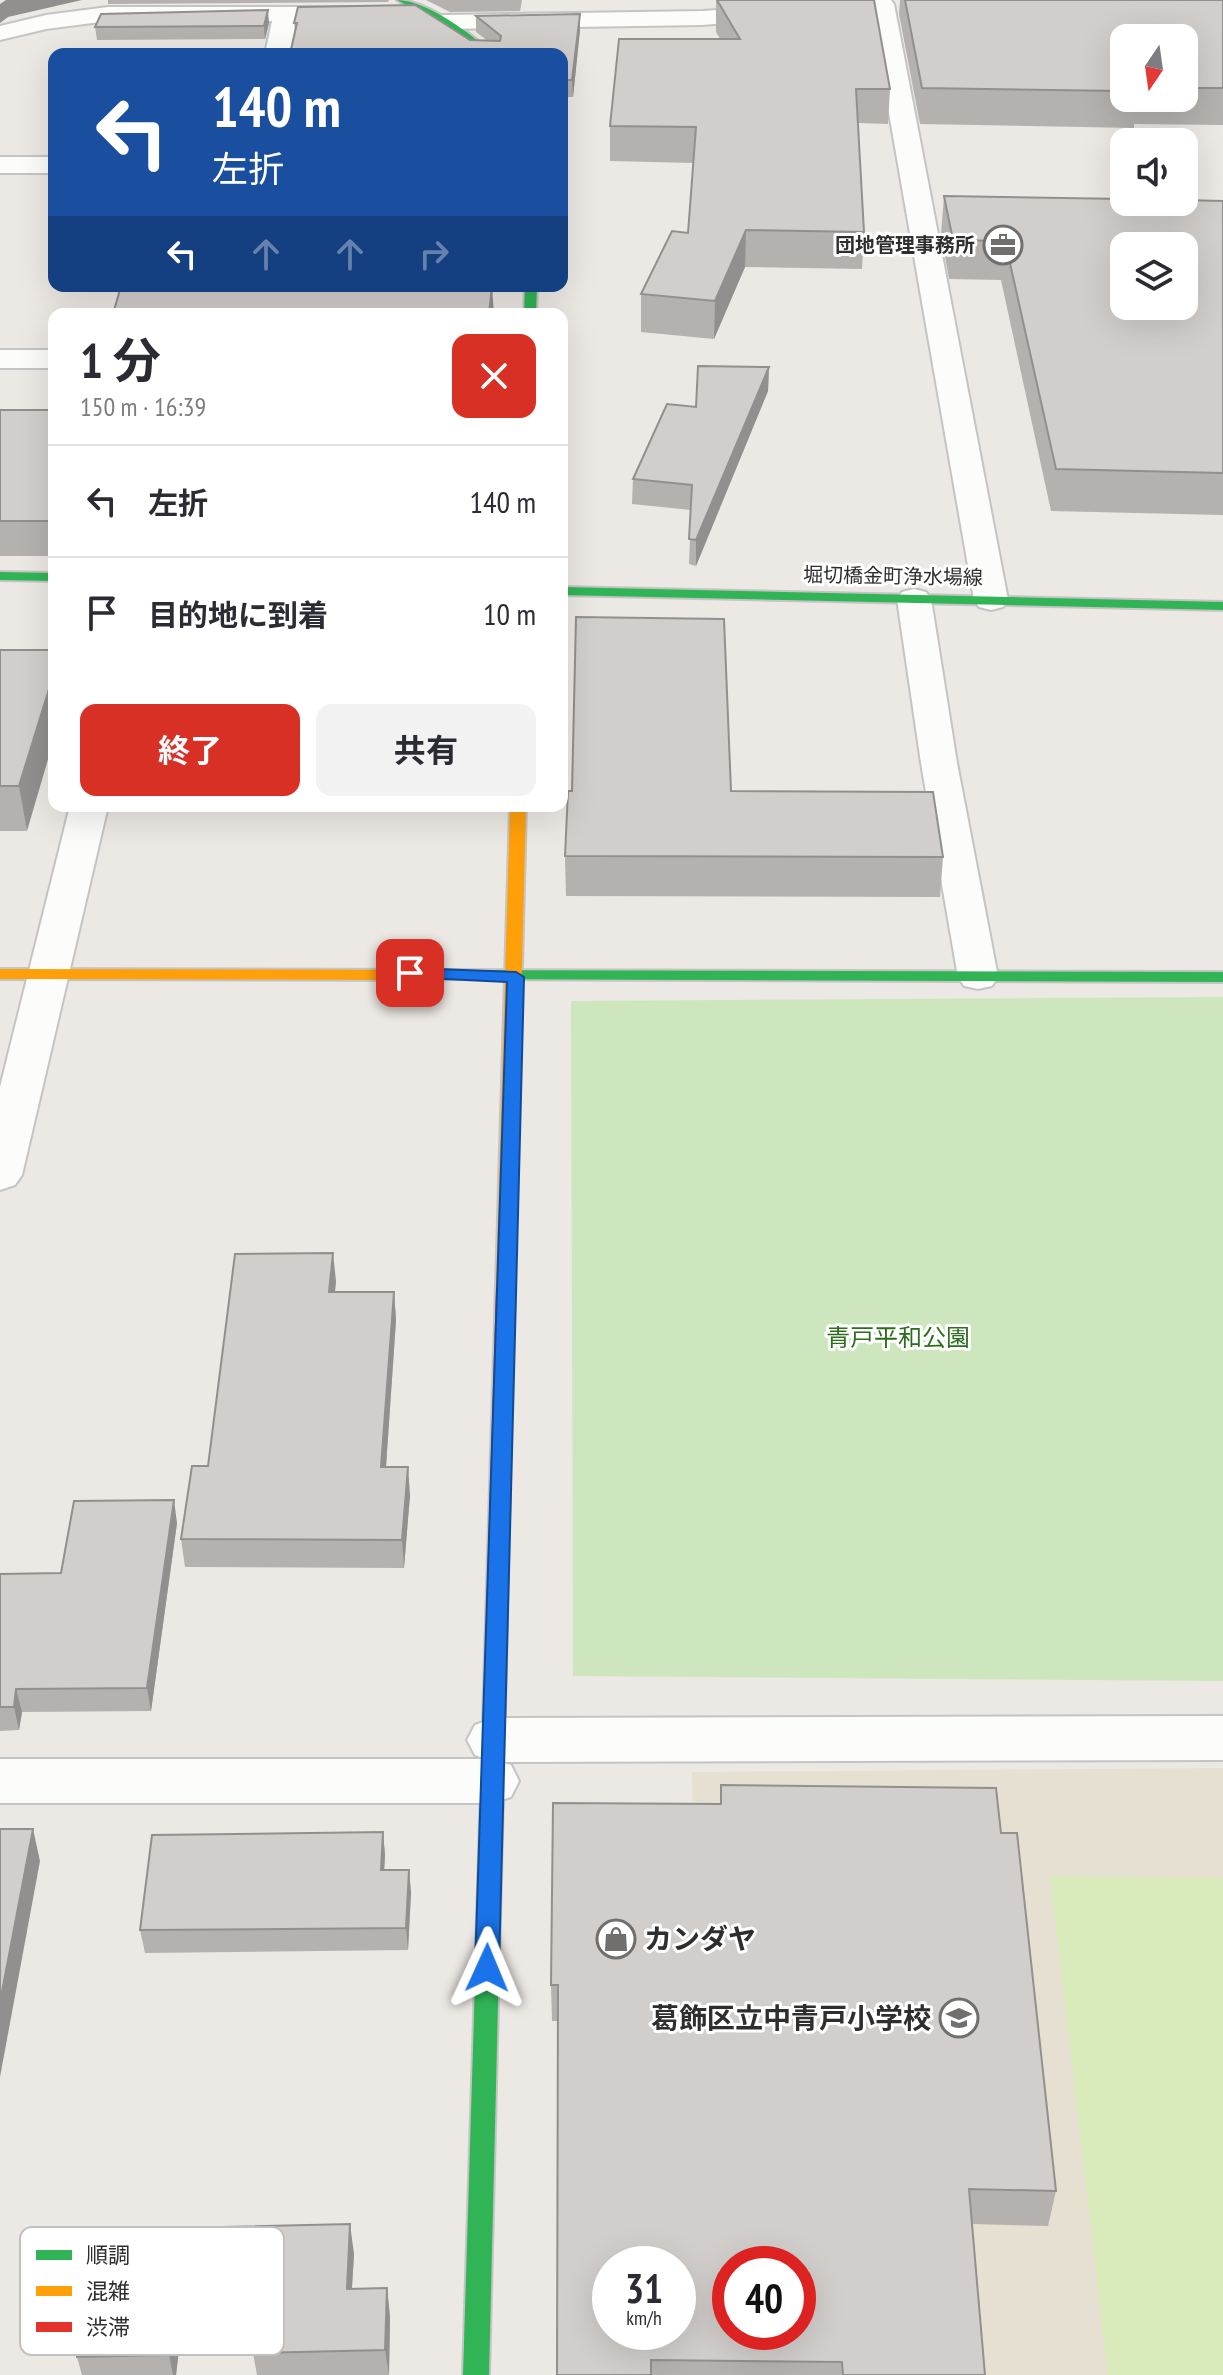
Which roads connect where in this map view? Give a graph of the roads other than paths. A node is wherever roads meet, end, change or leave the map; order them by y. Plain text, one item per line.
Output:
1 (402, 0) edge
2 (883, 4) dead end
3 (799, 11) edge
4 (286, 15) junction
5 (435, 17) junction
6 (0, 33) edge
7 (278, 48) edge
8 (479, 48) edge
9 (0, 165) edge
10 (48, 165) edge
11 (0, 359) edge
12 (48, 359) edge
13 (0, 576) edge
14 (48, 577) edge
15 (568, 591) edge
16 (914, 599) junction
17 (991, 600) junction
18 (1223, 606) edge
19 (88, 812) edge
20 (518, 812) edge
21 (0, 974) edge
22 (48, 974) junction
23 (516, 977) junction
24 (978, 977) junction
25 (1223, 977) edge
26 (0, 1175) edge
27 (1223, 1738) edge
28 (493, 1760) junction
29 (0, 1781) edge
30 (476, 2375) edge

1 - 5 street
2 - 17 street
3 - 5 street
4 - 5 street
4 - 6 street
4 - 7 street
5 - 8 street
9 - 10 street
11 - 12 street
13 - 14 street
15 - 16 street, 堀切橋金町浄水場線
16 - 17 street, 堀切橋金町浄水場線
16 - 24 street
17 - 18 street, 堀切橋金町浄水場線
19 - 22 street
20 - 23 street
21 - 22 street
22 - 23 street
22 - 26 street
23 - 24 street
23 - 28 street
24 - 25 street
27 - 28 street
28 - 29 street
28 - 30 street

